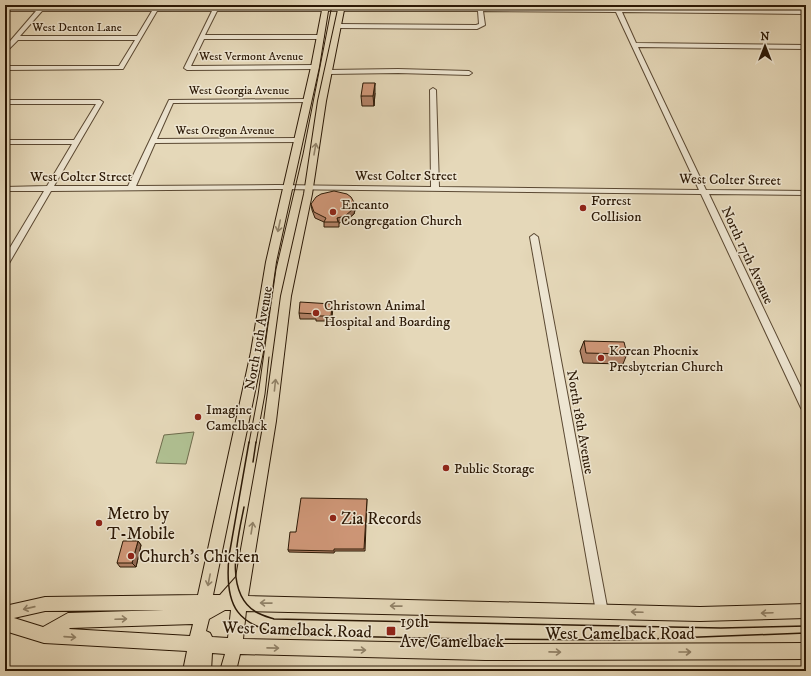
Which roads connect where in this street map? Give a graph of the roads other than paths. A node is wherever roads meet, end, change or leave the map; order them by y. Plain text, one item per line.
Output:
1 (42, 7) edge
2 (183, 7) edge
3 (326, 7) edge
4 (342, 7) edge
5 (616, 8) edge
6 (5, 9) edge
7 (156, 9) junction
8 (215, 9) junction
9 (480, 10) junction
10 (806, 12) edge
11 (338, 26) junction
12 (202, 37) junction
13 (322, 37) junction
14 (16, 38) junction
15 (138, 38) junction
16 (635, 45) junction
17 (806, 46) edge
18 (5, 51) edge
19 (468, 66) dead end
20 (315, 67) junction
21 (5, 68) edge
22 (328, 72) junction
23 (469, 73) junction
24 (470, 80) dead end
25 (433, 90) dead end
26 (308, 101) junction
27 (5, 102) edge
28 (298, 140) junction
29 (152, 141) junction
30 (5, 142) edge
31 (76, 142) junction
32 (131, 188) junction
33 (287, 188) junction
34 (309, 188) junction
35 (5, 189) edge
36 (47, 189) junction
37 (435, 189) junction
38 (704, 192) junction
39 (806, 193) edge
40 (534, 237) dead end
41 (6, 260) edge
42 (806, 408) edge
43 (243, 580) junction
44 (225, 602) junction
45 (240, 602) junction
46 (203, 608) junction
47 (806, 611) edge
48 (602, 612) junction
49 (5, 613) edge
50 (5, 623) edge
51 (44, 635) junction
52 (201, 645) junction
53 (234, 647) junction
54 (806, 651) edge
55 (191, 671) edge
56 (203, 671) edge
57 (228, 671) edge

1 - 6 street
1 - 7 street
1 - 14 street
2 - 7 street
2 - 8 street
3 - 4 street
3 - 8 street
3 - 13 main road, North 19th Avenue
4 - 9 street
4 - 11 main road, North 19th Avenue
5 - 9 street
5 - 10 street
5 - 16 street, North 17th Avenue
7 - 15 street
8 - 12 street
9 - 11 street
11 - 22 main road, North 19th Avenue
12 - 13 street
12 - 20 street, West Vermont Avenue
13 - 20 main road, North 19th Avenue
14 - 15 street, West Denton Lane
14 - 18 street
15 - 21 street
16 - 17 street
16 - 38 street, North 17th Avenue
19 - 23 street
20 - 26 main road, North 19th Avenue
22 - 23 street
34 -> 22 main road, North 19th Avenue
23 - 24 street
25 - 37 street
26 - 28 main road, North 19th Avenue
26 - 29 street, West Georgia Avenue
27 - 31 street
28 - 29 street, West Oregon Avenue
28 - 33 main road, North 19th Avenue
29 - 32 street
30 - 31 street
31 - 36 street
32 - 33 street, West Colter Street
32 - 36 street, West Colter Street
33 - 34 street, West Colter Street
33 -> 46 main road, North 19th Avenue
34 - 37 street, West Colter Street
43 -> 34 main road, North 19th Avenue
35 - 36 street, West Colter Street
36 - 41 street
37 - 38 street, West Colter Street
38 - 39 street, West Colter Street
38 - 42 street, North 17th Avenue
40 - 48 street, North 18th Avenue
43 - 44 main road
43 - 45 main road, North 19th Avenue
44 - 45 main road, West Camelback Road
44 - 46 main road
48 -> 45 main road, West Camelback Road
45 - 53 main road, North 19th Avenue
46 -> 49 main road
51 -> 46 main road
46 - 52 main road
47 -> 48 main road, West Camelback Road
50 - 51 main road, West Camelback Road
51 -> 52 main road, West Camelback Road
52 - 53 main road, West Camelback Road
52 - 55 main road
52 - 56 main road
53 -> 54 main road, West Camelback Road
53 - 57 main road, North 19th Avenue

